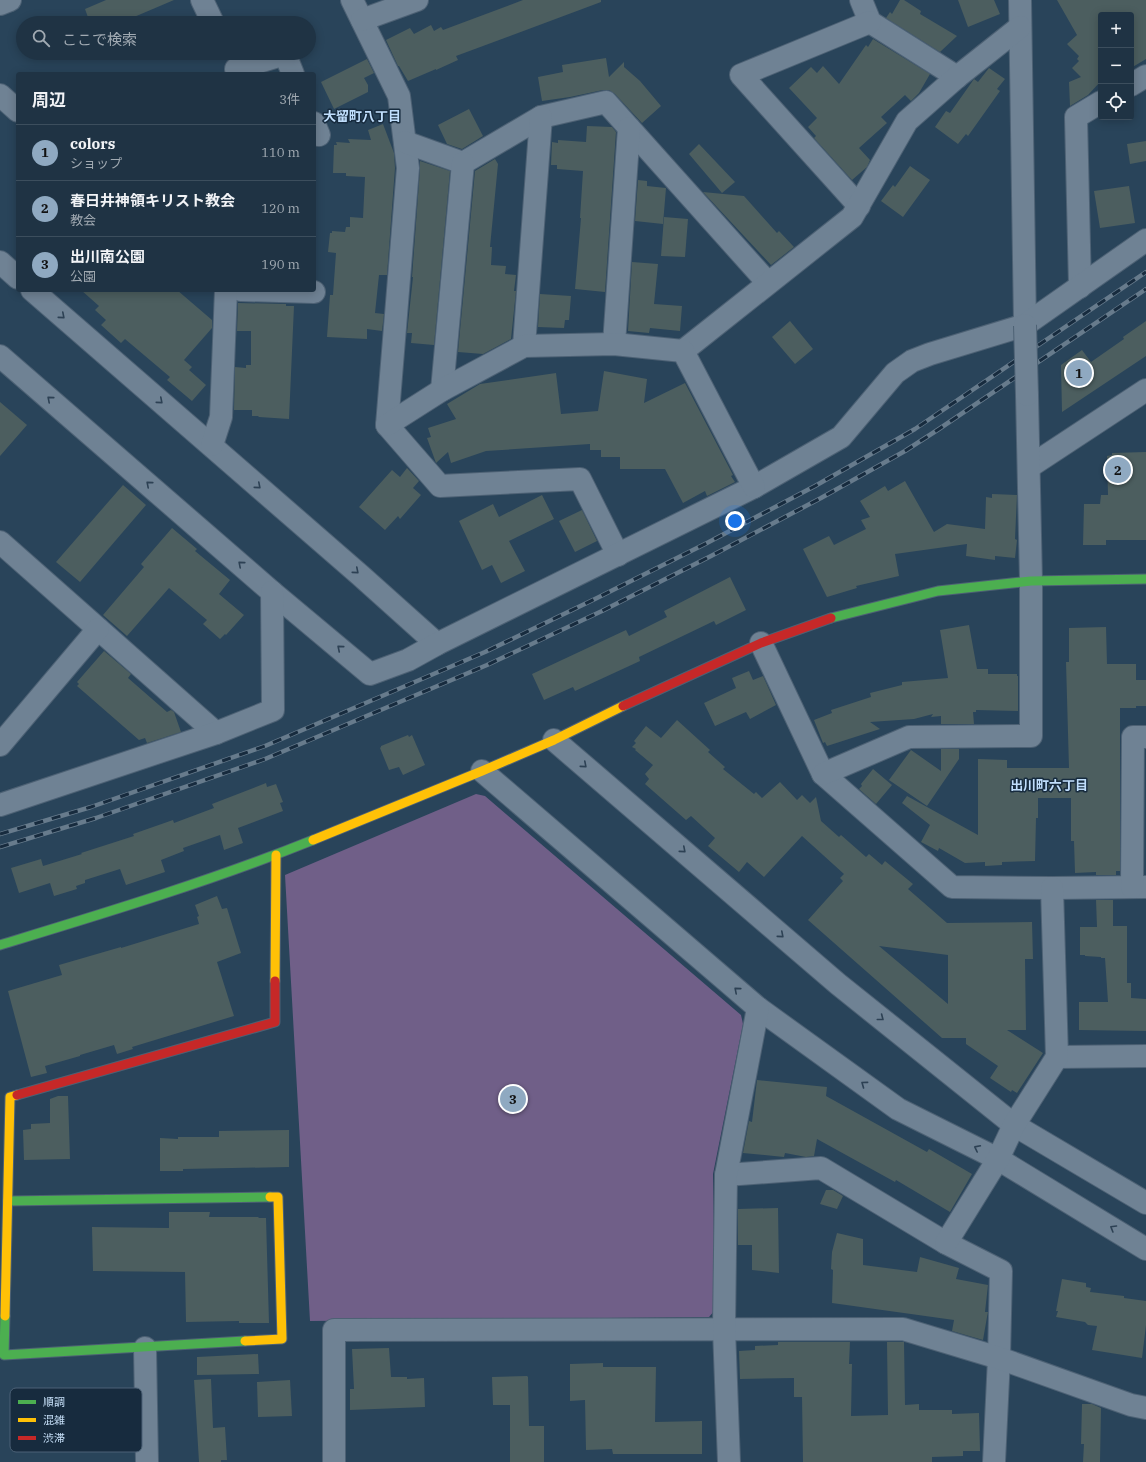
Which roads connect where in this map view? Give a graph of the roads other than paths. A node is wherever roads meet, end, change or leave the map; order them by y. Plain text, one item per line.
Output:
1 (10, 0) edge
2 (202, 0) edge
3 (352, 0) edge
4 (417, 0) edge
5 (861, 0) edge
6 (1020, 0) edge
7 (0, 4) edge
8 (210, 16) edge
9 (362, 20) junction
10 (870, 22) junction
11 (1020, 27) junction
12 (254, 60) edge
13 (288, 60) edge
14 (229, 65) edge
15 (293, 72) edge
16 (1146, 76) edge
17 (958, 77) junction
18 (1133, 84) edge
19 (0, 95) edge
20 (1098, 104) edge
21 (16, 108) edge
22 (541, 117) junction
23 (629, 128) junction
24 (405, 142) junction
25 (463, 163) junction
26 (858, 206) junction
27 (1146, 240) edge
28 (0, 262) edge
29 (16, 276) edge
30 (768, 283) junction
31 (1080, 287) junction
32 (34, 292) edge
33 (226, 292) edge
34 (1026, 325) junction
35 (614, 344) junction
36 (524, 346) junction
37 (683, 351) junction
38 (0, 356) edge
39 (442, 390) junction
40 (1146, 390) edge
41 (387, 425) junction
42 (212, 445) junction
43 (1030, 467) junction
44 (754, 487) junction
45 (0, 542) edge
46 (618, 555) junction
47 (1146, 579) edge
48 (1032, 581) junction
49 (272, 592) junction
50 (98, 629) junction
51 (761, 643) junction
52 (437, 644) junction
53 (216, 733) junction
54 (1146, 737) edge
55 (554, 740) junction
56 (0, 745) edge
57 (482, 771) junction
58 (823, 774) junction
59 (0, 805) edge
60 (276, 855) junction
61 (1139, 887) edge
62 (1052, 888) junction
63 (0, 945) edge
64 (758, 1008) junction
65 (1146, 1056) edge
66 (1057, 1057) junction
67 (1014, 1125) junction
68 (998, 1159) junction
69 (726, 1175) junction
70 (8, 1201) junction
71 (1146, 1203) edge
72 (946, 1243) junction
73 (1146, 1249) edge
74 (724, 1329) junction
75 (145, 1348) junction
76 (999, 1358) junction
77 (1146, 1408) edge
78 (147, 1462) edge
79 (334, 1462) edge
80 (729, 1462) edge
81 (994, 1462) edge

1 - 7 street
2 - 8 street
3 - 9 street
4 - 9 street
5 - 10 street
6 - 11 street
9 - 24 street
10 - 17 street
10 - 26 street
11 - 17 street
11 - 34 street
12 - 14 street
13 - 15 street
16 - 18 street
17 - 26 street
19 - 21 street
20 - 31 street
22 - 23 street
22 - 25 street
22 - 36 street
23 - 30 street
23 - 35 street
24 - 25 street
24 - 41 street
25 - 39 street
26 - 30 street
27 - 31 street
28 - 29 street
30 - 37 street
31 - 34 street
32 -> 42 street
33 - 42 street
34 - 43 street, bridge
34 - 44 street
35 - 36 street
35 - 37 street
36 - 39 street
37 - 44 street
49 -> 38 street
39 - 41 street
40 - 43 street
41 - 46 street
42 -> 52 street
43 - 48 street
44 - 46 street
45 - 50 street
46 - 52 street
47 - 48 street
48 - 51 street
48 - 58 street
52 -> 49 street
49 - 53 street
50 - 53 street
50 - 56 street
51 - 55 street
51 - 58 street
53 - 59 street
54 - 61 street
55 - 57 street
55 -> 67 street
57 - 60 street
64 -> 57 street
58 - 62 street
60 - 63 street
60 - 70 street
61 - 62 street
62 - 66 street
68 -> 64 street
64 - 69 street
65 - 66 street
66 - 67 street
67 - 68 street
67 - 71 street
68 - 72 street
73 -> 68 street
69 - 72 street
69 - 74 street
70 - 75 street
70 - 75 street
72 - 76 street
74 - 76 street
74 - 79 street
74 - 80 street
75 - 78 street
76 - 77 street
76 - 81 street

